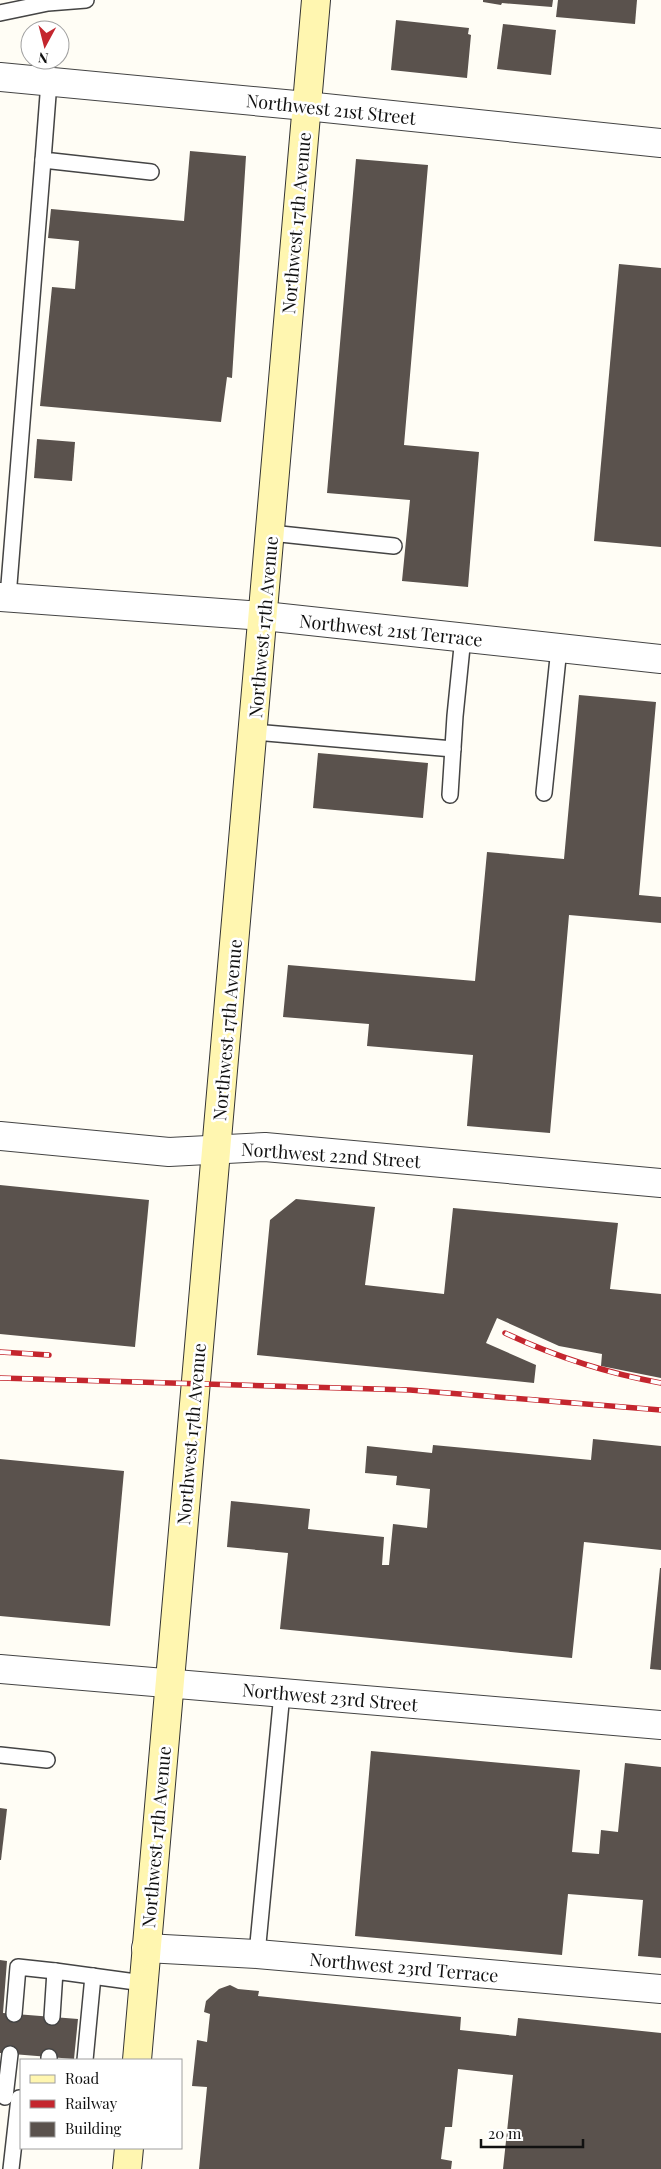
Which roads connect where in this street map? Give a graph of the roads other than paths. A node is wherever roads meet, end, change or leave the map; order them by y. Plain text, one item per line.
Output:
1 (86, 0) edge
2 (314, 0) edge
3 (0, 13) edge
4 (0, 77) edge
5 (48, 82) junction
6 (306, 106) junction
7 (661, 143) edge
8 (43, 160) junction
9 (151, 172) dead end
10 (271, 533) junction
11 (394, 546) dead end
12 (4, 597) edge
13 (264, 616) junction
14 (463, 637) junction
15 (559, 648) junction
16 (661, 658) edge
17 (254, 732) junction
18 (453, 749) junction
19 (544, 792) dead end
20 (450, 795) dead end
21 (0, 1136) edge
22 (216, 1148) junction
23 (661, 1183) edge
24 (0, 1669) edge
25 (169, 1682) junction
26 (282, 1693) junction
27 (661, 1725) edge
28 (0, 1755) edge
29 (47, 1760) dead end
30 (146, 1948) junction
31 (258, 1954) junction
32 (55, 1971) junction
33 (93, 1976) junction
34 (143, 1983) junction
35 (661, 1989) edge
36 (14, 2014) dead end
37 (52, 2017) dead end
38 (10, 2054) dead end
39 (85, 2059) edge
40 (136, 2059) edge
41 (11, 2098) edge
42 (128, 2149) edge
43 (6, 2152) edge
44 (11, 2169) edge
45 (127, 2169) edge

1 - 3 lane
2 - 6 main road, Northwest 17th Avenue
4 - 5 street, Northwest 21st Street
5 - 6 street, Northwest 21st Street
5 - 8 lane
6 - 7 street, Northwest 21st Street
6 - 10 main road, Northwest 17th Avenue
8 - 9 lane
8 - 12 lane
10 - 11 lane
10 - 13 main road, Northwest 17th Avenue
12 - 13 street, Northwest 21st Terrace
13 - 14 street, Northwest 21st Terrace
13 - 17 main road, Northwest 17th Avenue
14 - 15 street, Northwest 21st Terrace
14 - 18 lane
15 - 16 street, Northwest 21st Terrace
15 - 19 lane
17 - 18 lane
17 - 22 main road, Northwest 17th Avenue
18 - 20 lane
21 - 22 street, Northwest 22nd Street
22 - 23 street, Northwest 22nd Street
22 - 25 main road, Northwest 17th Avenue
24 - 25 street, Northwest 23rd Street
25 - 26 street, Northwest 23rd Street
25 - 30 main road, Northwest 17th Avenue
26 - 27 street, Northwest 23rd Street
26 - 31 lane
28 - 29 lane
30 - 31 street, Northwest 23rd Terrace
30 - 34 main road, Northwest 17th Avenue
31 - 35 street, Northwest 23rd Terrace
32 - 33 lane
32 - 36 lane
32 - 37 lane
33 - 34 lane
33 - 39 lane
34 - 40 main road, Northwest 17th Avenue
38 - 41 lane
41 - 43 lane
42 - 45 main road
43 - 44 lane

